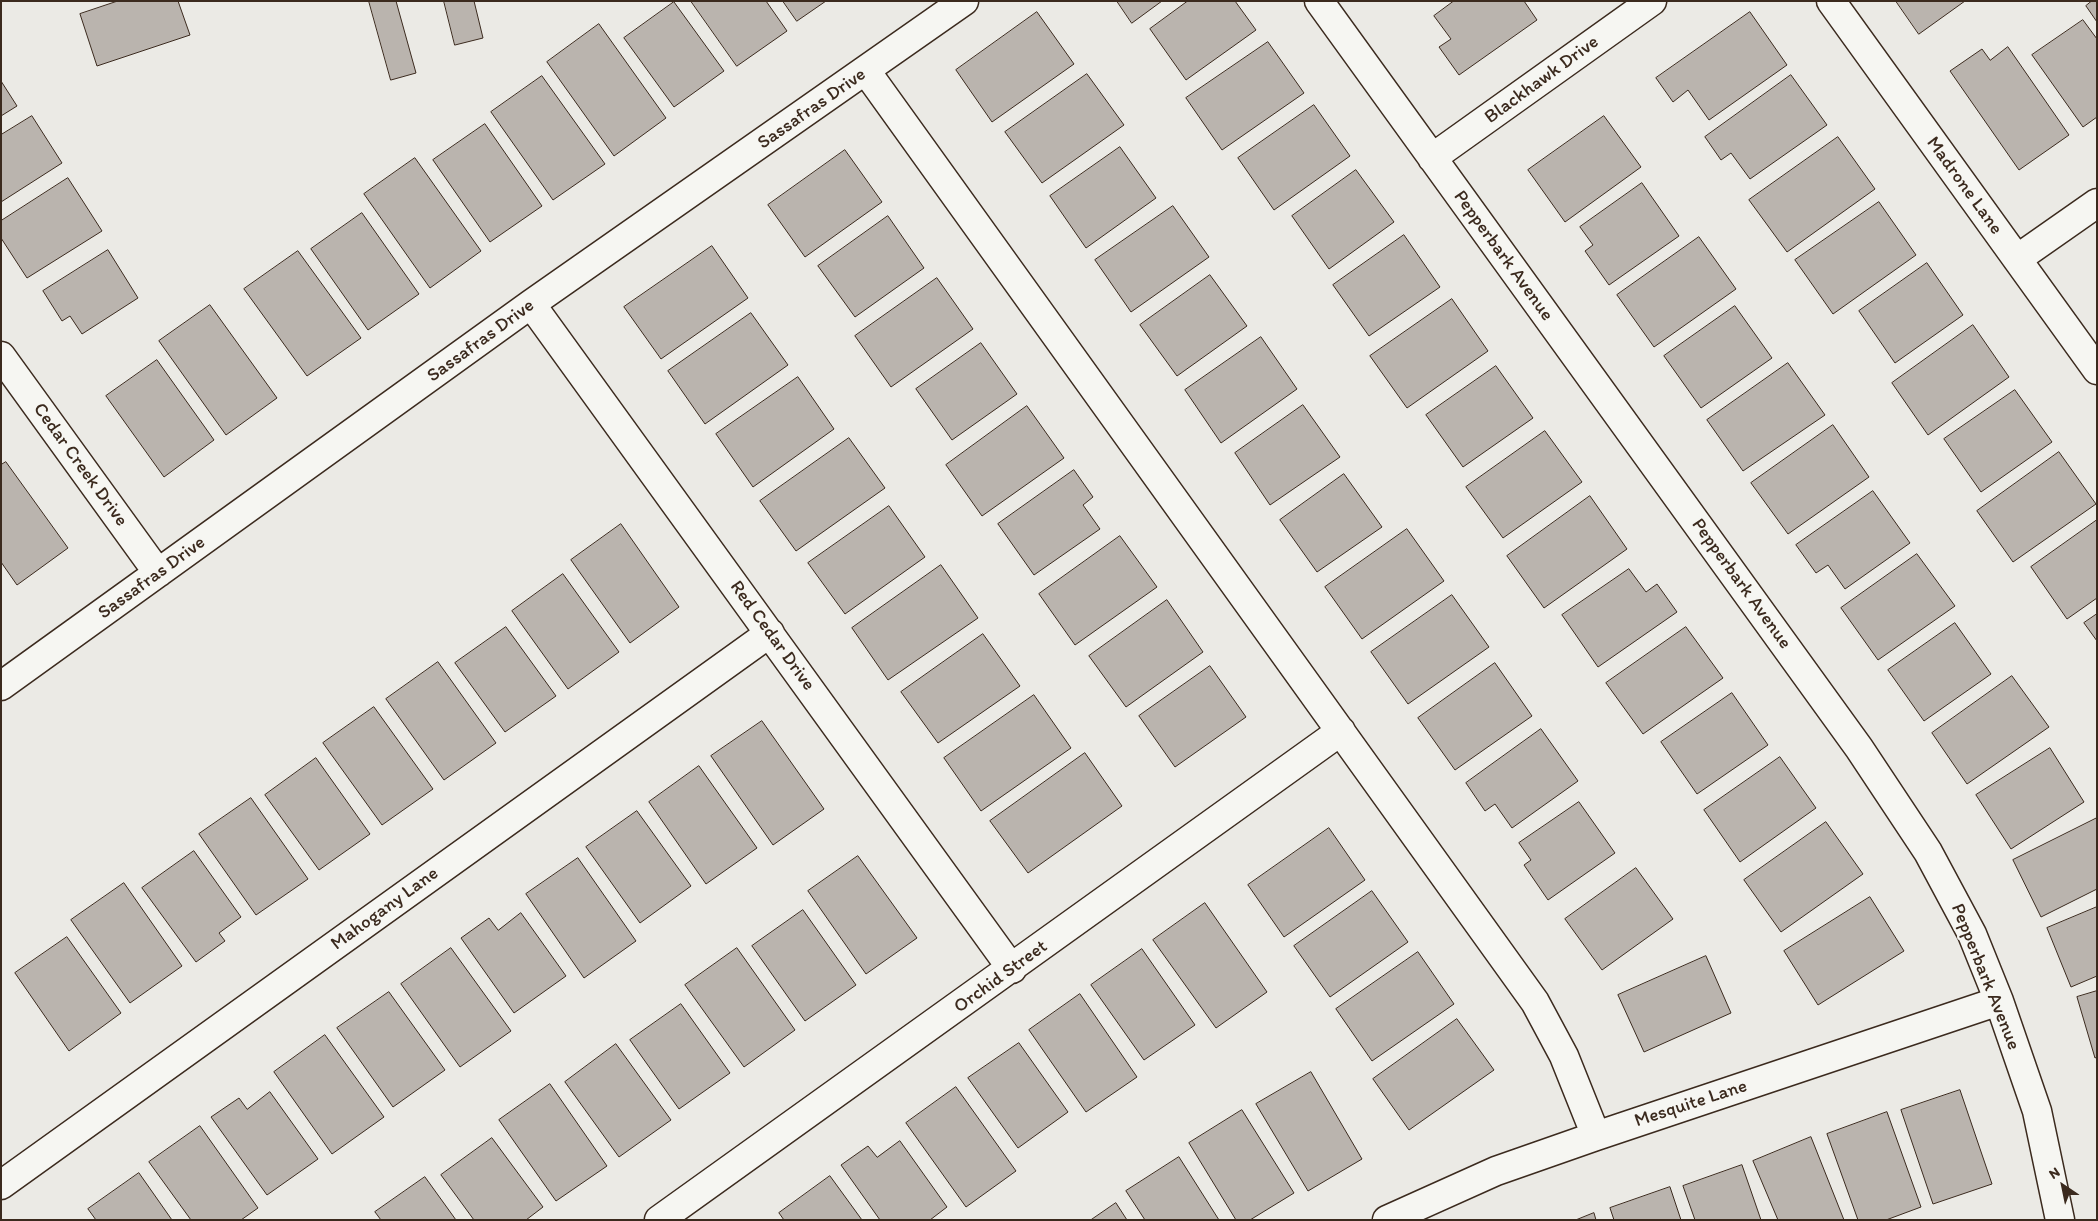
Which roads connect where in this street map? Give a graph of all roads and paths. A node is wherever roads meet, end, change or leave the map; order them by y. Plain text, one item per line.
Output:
1 (964, 1) edge
2 (1319, 1) edge
3 (1652, 1) edge
4 (1831, 1) edge
5 (866, 71) junction
6 (1432, 158) junction
7 (2097, 203) edge
8 (2017, 259) junction
9 (532, 304) junction
10 (1, 356) edge
11 (2097, 370) edge
12 (158, 573) junction
13 (770, 633) junction
14 (1, 686) edge
15 (1341, 731) junction
16 (1012, 969) junction
17 (1999, 1001) junction
18 (1596, 1136) junction
19 (1, 1185) edge
20 (659, 1220) edge
21 (1388, 1220) edge
22 (2060, 1220) edge

1 - 5 street, Sassafras Drive
2 - 6 street, Pepperbark Avenue
3 - 6 street, Blackhawk Drive
4 - 8 street, Madrone Lane
5 - 9 street, Sassafras Drive
5 - 15 street
6 - 17 street, Pepperbark Avenue
7 - 8 street
8 - 11 street, Madrone Lane
9 - 12 street, Sassafras Drive
9 - 13 street, Red Cedar Drive
10 - 12 street, Cedar Creek Drive
12 - 14 street, Sassafras Drive
13 - 16 street, Red Cedar Drive
13 - 19 street, Mahogany Lane
15 - 16 street, Orchid Street
15 - 18 street
16 - 20 street, Orchid Street
17 - 18 street, Mesquite Lane
17 - 22 street, Pepperbark Avenue
18 - 21 street, Mesquite Lane

